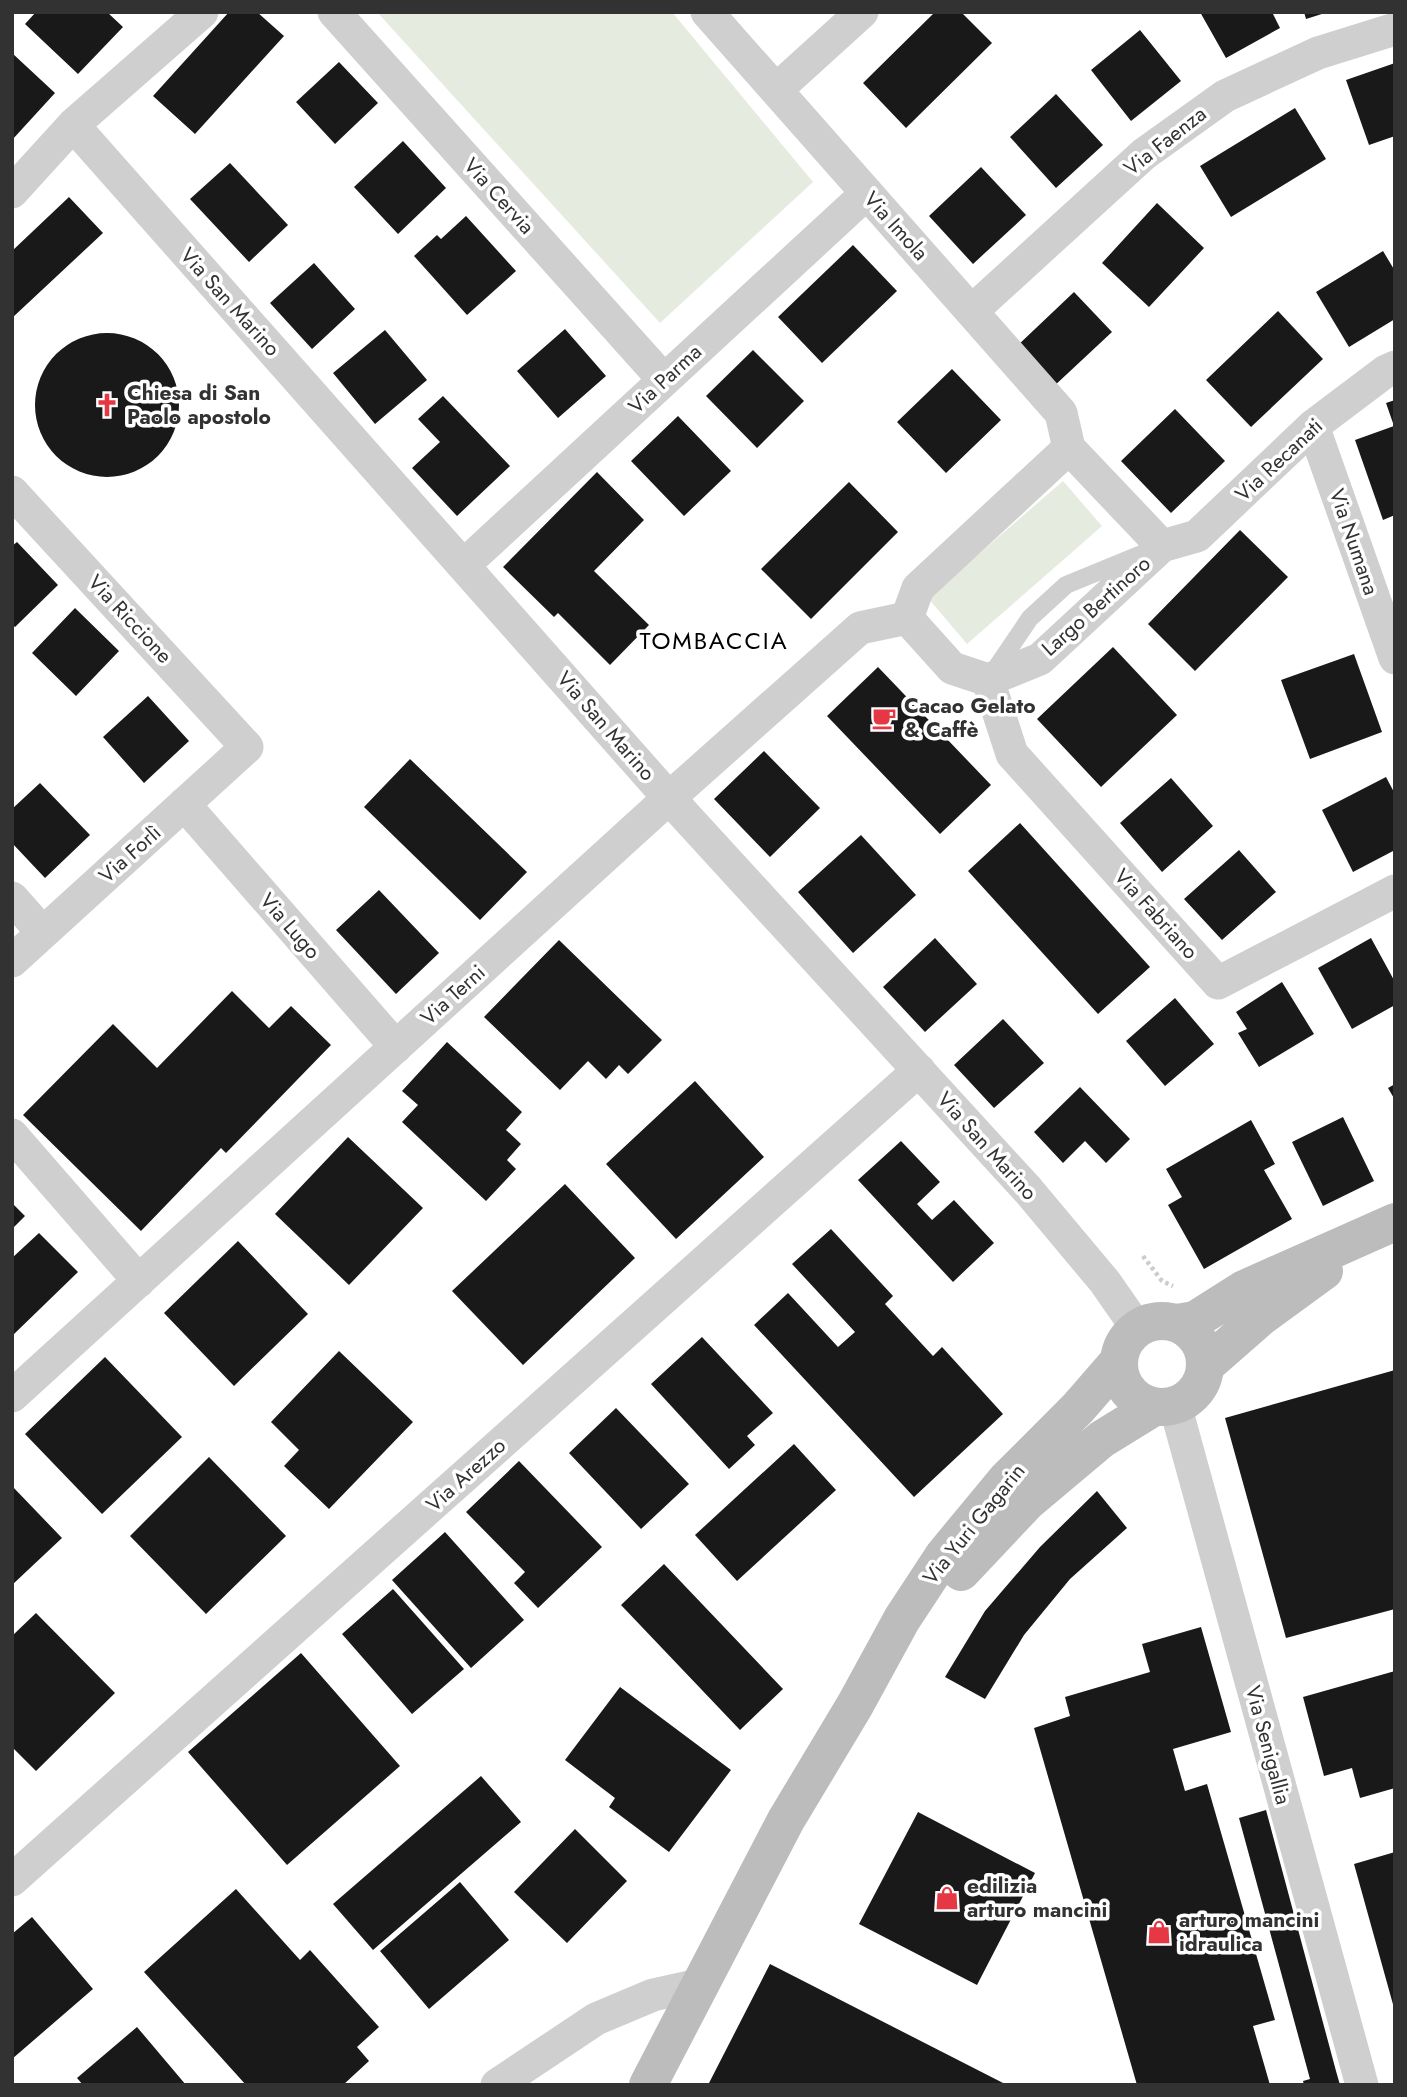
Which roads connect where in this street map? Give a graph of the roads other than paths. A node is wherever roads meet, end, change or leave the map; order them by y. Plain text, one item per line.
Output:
1 (202, 12) edge
2 (334, 12) edge
3 (707, 12) edge
4 (862, 12) edge
5 (1395, 29) edge
6 (776, 90) junction
7 (73, 125) junction
8 (12, 192) edge
9 (867, 193) junction
10 (972, 311) junction
11 (1395, 368) edge
12 (664, 380) junction
13 (1313, 426) junction
14 (1069, 448) junction
15 (12, 492) edge
16 (1162, 546) junction
17 (464, 565) junction
18 (907, 618) junction
19 (1395, 658) edge
20 (988, 680) junction
21 (247, 747) joint
22 (670, 798) junction
23 (184, 804) junction
24 (1395, 891) edge
25 (12, 898) edge
26 (43, 933) junction
27 (12, 961) edge
28 (396, 1047) junction
29 (919, 1070) junction
30 (12, 1135) edge
31 (1389, 1225) edge
32 (139, 1281) junction
33 (1179, 1306) junction
34 (1137, 1328) junction
35 (1118, 1362) junction
36 (1205, 1366) junction
37 (12, 1396) edge
38 (1164, 1406) junction
39 (855, 1705) junction
40 (12, 1880) edge
41 (698, 1985) junction
42 (497, 2085) edge
43 (648, 2085) edge
44 (1362, 2085) edge

1 - 7 street
2 - 12 street, Via Cervia
3 - 6 street, Via Imola
4 - 6 street
5 - 10 street, Via Faenza
6 - 9 street, Via Imola
7 - 8 street
7 - 17 street, Via San Marino
9 - 10 street, Via Imola
9 - 12 street, Via Parma
10 - 14 street, Via Imola
11 - 13 street, Via Recanati
12 - 17 street, Via Parma
13 - 16 street, Via Recanati
13 - 19 street, Via Numana
14 - 16 street, Largo Bertinoro
14 - 18 street
15 - 21 street, Via Riccione
16 - 20 street, Largo Bertinoro
17 - 22 street, Via San Marino
18 - 20 street
18 - 22 street, Via Terni
20 - 24 street, Via Fabriano
21 - 23 street, Via Forlì
22 - 28 street, Via Terni
22 - 29 street, Via San Marino
23 - 26 street, Via Forlì
23 - 28 street, Via Lugo
25 - 26 street
26 - 27 street, Via Forlì
28 - 32 street, Via Terni
29 - 34 street, Via San Marino
29 - 40 street, Via Arezzo
30 - 32 street
31 - 33 main road, Via Yuri Gagarin
31 - 36 main road, Via Yuri Gagarin
32 - 37 street, Via Terni
33 - 34 main road, Via Yuri Gagarin
33 - 36 main road
34 - 35 main road, Via Yuri Gagarin
35 - 38 main road
35 - 39 main road, Via Yuri Gagarin
36 - 38 main road, Via Yuri Gagarin
38 - 39 main road, Via Yuri Gagarin
38 - 44 street, Via Senigallia
39 - 41 main road, Via Yuri Gagarin
41 - 42 street
41 - 43 main road, Via Yuri Gagarin

